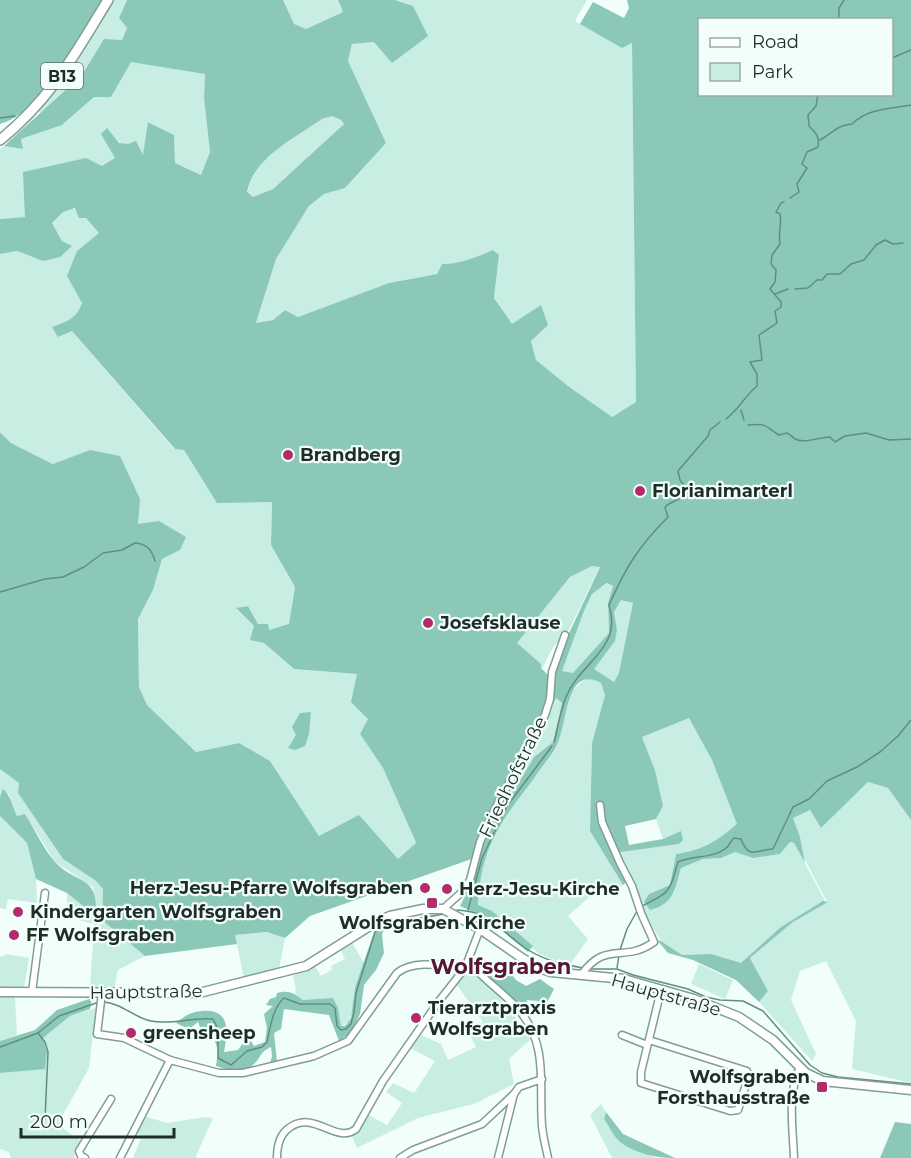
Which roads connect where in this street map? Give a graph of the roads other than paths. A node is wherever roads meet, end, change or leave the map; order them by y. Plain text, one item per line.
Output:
1 (108, 0) edge
2 (0, 141) edge
3 (565, 635) dead end
4 (600, 805) dead end
5 (45, 893) dead end
6 (443, 909) junction
7 (480, 929) junction
8 (467, 965) junction
9 (582, 973) junction
10 (662, 990) junction
11 (0, 992) edge
12 (32, 992) junction
13 (101, 1000) junction
14 (622, 1035) dead end
15 (648, 1042) junction
16 (170, 1060) junction
17 (800, 1067) junction
18 (542, 1079) junction
19 (911, 1090) edge
20 (514, 1094) junction
21 (111, 1099) dead end
22 (85, 1158) edge
23 (120, 1158) edge
24 (277, 1158) edge
25 (400, 1158) edge
26 (498, 1158) edge
27 (548, 1158) edge
28 (794, 1158) edge

1 - 2 main road, B13
3 - 6 street, Friedhofstraße
4 - 9 street
5 - 12 street
6 - 7 main road, Hauptstraße
6 - 13 main road, Hauptstraße
7 - 8 street
7 - 9 main road, Hauptstraße
8 - 16 street
8 - 18 street
8 - 24 street
9 - 10 main road, Hauptstraße
10 - 15 street
10 - 17 main road, Hauptstraße
11 - 12 main road, Hauptstraße
12 - 13 main road, Hauptstraße
13 - 16 street
14 - 15 street
15 - 15 street
16 - 23 street
17 - 19 main road, Hauptstraße
17 - 28 street
18 - 20 street
18 - 27 street
20 - 25 street
20 - 26 street
21 - 22 street

